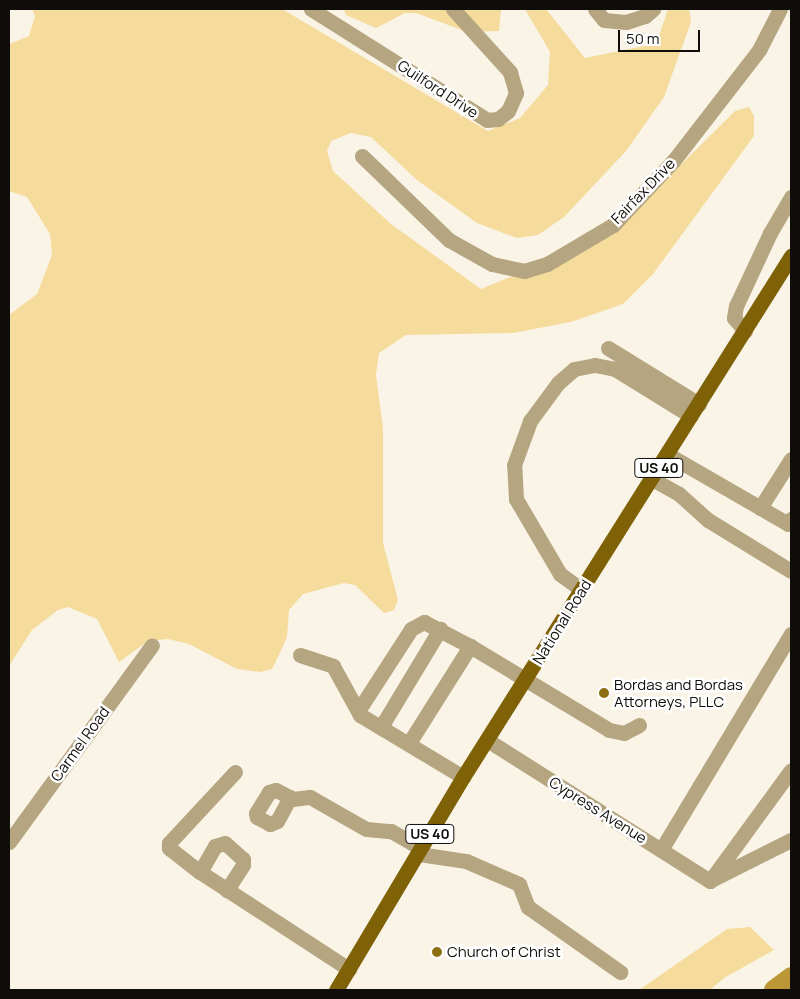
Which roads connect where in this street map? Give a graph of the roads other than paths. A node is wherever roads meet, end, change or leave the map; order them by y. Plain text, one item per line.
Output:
1 (311, 9) edge
2 (453, 9) edge
3 (595, 9) edge
4 (652, 9) edge
5 (780, 9) edge
6 (362, 156) dead end
7 (791, 197) edge
8 (791, 256) edge
9 (744, 331) junction
10 (608, 348) dead end
11 (695, 410) junction
12 (668, 454) junction
13 (791, 459) edge
14 (652, 479) junction
15 (760, 508) junction
16 (791, 519) edge
17 (791, 571) edge
18 (582, 590) junction
19 (440, 629) junction
20 (791, 634) edge
21 (152, 645) dead end
22 (470, 646) junction
23 (300, 655) dead end
24 (525, 680) junction
25 (358, 711) junction
26 (639, 725) dead end
27 (383, 729) junction
28 (487, 740) junction
29 (409, 743) junction
30 (791, 770) edge
31 (235, 772) dead end
32 (463, 777) junction
33 (290, 797) dead end
34 (791, 840) edge
35 (9, 842) edge
36 (661, 850) junction
37 (420, 852) junction
38 (200, 872) junction
39 (710, 880) junction
40 (227, 890) junction
41 (350, 968) junction
42 (620, 972) dead end
43 (336, 990) edge

1 - 2 street, Guilford Drive
3 - 4 street
5 - 6 street, Fairfax Drive
7 - 9 street
8 - 9 main road, National Road / US 40
9 - 11 main road, National Road / US 40
10 - 11 street
11 - 12 main road, National Road / US 40
11 - 18 street
12 - 14 main road, National Road / US 40
12 - 15 street
13 - 15 street
14 - 17 street
14 - 18 main road, National Road / US 40
15 - 16 street
18 - 24 main road, National Road / US 40
19 - 22 street
19 - 25 street
19 - 27 street
20 - 36 street
21 - 35 street, Carmel Road
22 - 24 street
22 - 29 street
23 - 25 street
24 - 26 street
24 - 28 main road, National Road / US 40
25 - 27 street
27 - 29 street
28 - 32 main road, National Road / US 40
28 - 36 street, Cypress Avenue
29 - 32 street
30 - 39 street
31 - 38 street
32 - 37 main road, National Road / US 40
33 - 37 street
34 - 39 street
36 - 39 street, Cypress Avenue
37 - 41 main road, National Road / US 40
37 - 42 street
38 - 40 street
38 - 40 street
40 - 41 street
41 - 43 main road, National Road / US 40

